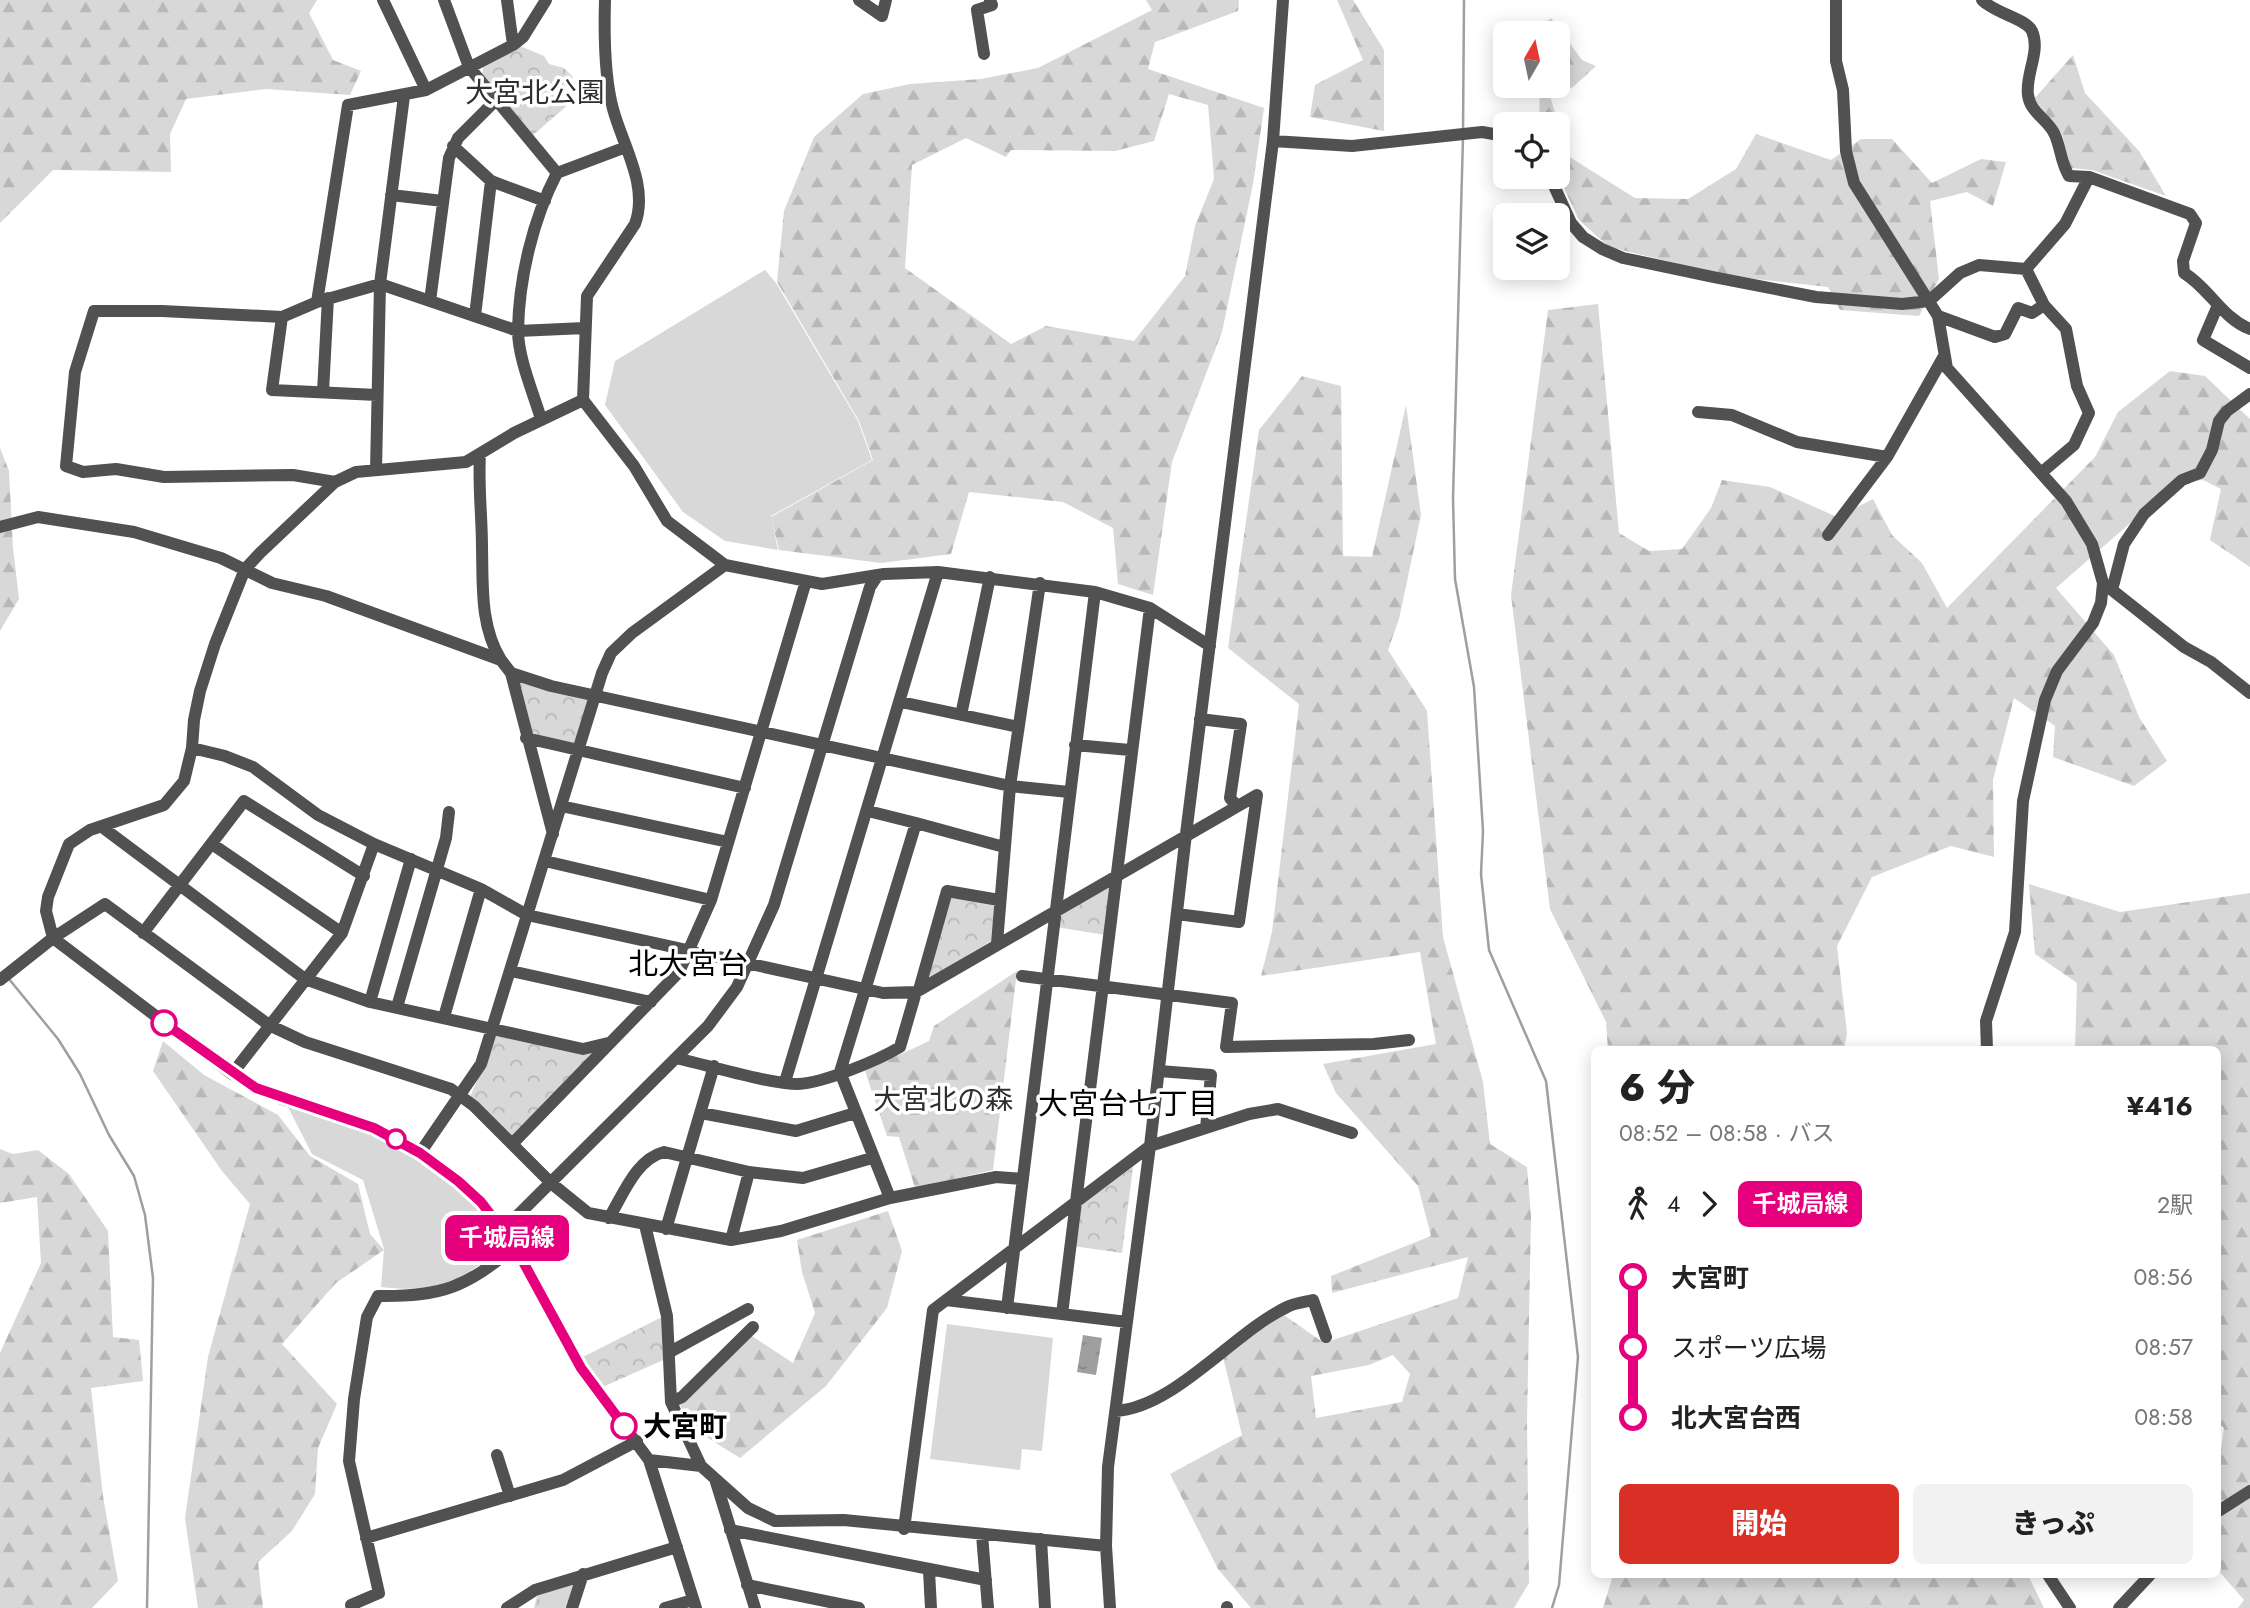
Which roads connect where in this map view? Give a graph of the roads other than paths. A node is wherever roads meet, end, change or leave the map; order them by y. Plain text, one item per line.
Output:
1 (383, 0) edge
2 (444, 0) edge
3 (507, 0) edge
4 (546, 0) edge
5 (605, 0) edge
6 (859, 0) edge
7 (886, 0) edge
8 (990, 0) edge
9 (1283, 0) edge
10 (1836, 0) edge
11 (1982, 0) edge
12 (513, 46) junction
13 (984, 54) dead end
14 (469, 67) junction
15 (426, 90) junction
16 (404, 96) junction
17 (496, 100) junction
18 (1493, 135) edge
19 (1273, 141) junction
20 (453, 146) junction
21 (626, 146) junction
22 (557, 173) junction
23 (2089, 177) junction
24 (491, 181) junction
25 (1556, 189) edge
26 (391, 195) junction
27 (443, 201) junction
28 (545, 201) junction
29 (2026, 269) junction
30 (380, 284) junction
31 (322, 300) junction
32 (430, 301) junction
33 (1929, 301) junction
34 (2044, 305) junction
35 (2218, 305) junction
36 (475, 316) junction
37 (1938, 316) junction
38 (282, 317) junction
39 (585, 328) junction
40 (2250, 329) edge
41 (518, 331) junction
42 (1944, 356) junction
43 (2250, 368) edge
44 (323, 392) junction
45 (2250, 394) edge
46 (377, 395) junction
47 (583, 400) junction
48 (1698, 412) dead end
49 (541, 419) junction
50 (480, 454) junction
51 (1887, 457) junction
52 (376, 470) junction
53 (2041, 473) junction
54 (335, 482) junction
55 (0, 527) edge
56 (1828, 535) dead end
57 (725, 565) junction
58 (245, 569) junction
59 (938, 572) junction
60 (990, 577) junction
61 (876, 578) junction
62 (806, 581) junction
63 (1040, 583) junction
64 (2107, 586) junction
65 (1095, 592) junction
66 (1150, 608) junction
67 (1210, 646) junction
68 (500, 660) junction
69 (512, 673) junction
70 (2250, 693) edge
71 (595, 696) junction
72 (901, 702) junction
73 (961, 715) junction
74 (1200, 719) junction
75 (1018, 727) junction
76 (761, 731) junction
77 (526, 738) junction
78 (825, 744) junction
79 (1075, 745) junction
80 (192, 748) junction
81 (578, 750) junction
82 (1130, 750) junction
83 (885, 756) junction
84 (1010, 786) junction
85 (744, 788) junction
86 (1069, 792) junction
87 (1236, 805) junction
88 (561, 806) junction
89 (868, 811) junction
90 (449, 812) dead end
91 (916, 823) junction
92 (102, 827) junction
93 (553, 834) junction
94 (1186, 834) junction
95 (728, 842) junction
96 (212, 844) junction
97 (374, 844) junction
98 (1004, 847) junction
99 (411, 859) junction
100 (545, 861) junction
101 (435, 868) junction
102 (1116, 875) junction
103 (364, 876) junction
104 (180, 887) junction
105 (481, 889) junction
106 (711, 900) junction
107 (999, 900) junction
108 (1057, 910) junction
109 (1177, 914) junction
110 (527, 915) junction
111 (143, 933) junction
112 (342, 933) junction
113 (53, 938) junction
114 (997, 943) junction
115 (690, 951) junction
116 (747, 965) junction
117 (511, 971) junction
118 (1022, 976) dead end
119 (818, 978) junction
120 (305, 979) junction
121 (1047, 979) junction
122 (0, 980) edge
123 (1101, 986) junction
124 (867, 990) junction
125 (918, 991) junction
126 (1168, 994) junction
127 (370, 1002) junction
128 (651, 1002) junction
129 (397, 1007) junction
130 (443, 1017) junction
131 (269, 1025) junction
132 (492, 1029) junction
133 (1409, 1040) dead end
134 (611, 1041) junction
135 (1987, 1046) edge
136 (676, 1058) junction
137 (714, 1066) junction
138 (1159, 1071) junction
139 (840, 1072) junction
140 (232, 1074) junction
141 (785, 1082) junction
142 (461, 1095) junction
143 (701, 1113) junction
144 (855, 1113) junction
145 (1206, 1128) junction
146 (1352, 1133) dead end
147 (512, 1144) junction
148 (1150, 1146) junction
149 (420, 1153) junction
150 (872, 1157) junction
151 (687, 1158) junction
152 (749, 1172) junction
153 (1023, 1179) junction
154 (551, 1183) junction
155 (890, 1198) junction
156 (1077, 1201) junction
157 (609, 1217) junction
158 (645, 1225) junction
159 (666, 1229) junction
160 (502, 1231) junction
161 (731, 1240) junction
162 (515, 1247) junction
163 (1015, 1247) junction
164 (946, 1300) junction
165 (1007, 1308) junction
166 (748, 1309) dead end
167 (1062, 1314) junction
168 (1127, 1322) junction
169 (753, 1327) dead end
170 (1326, 1337) dead end
171 (670, 1352) junction
172 (671, 1402) junction
173 (1116, 1411) junction
174 (637, 1441) junction
175 (497, 1455) dead end
176 (649, 1460) junction
177 (701, 1466) junction
178 (716, 1482) junction
179 (2250, 1491) edge
180 (510, 1496) junction
181 (2221, 1509) edge
182 (904, 1529) junction
183 (730, 1530) junction
184 (982, 1535) junction
185 (366, 1538) junction
186 (1041, 1539) junction
187 (1106, 1546) junction
188 (677, 1547) junction
189 (929, 1571) junction
190 (583, 1574) junction
191 (2050, 1578) edge
192 (2147, 1578) edge
193 (986, 1580) junction
194 (747, 1585) junction
195 (535, 1590) junction
196 (694, 1604) edge
197 (352, 1608) edge
198 (507, 1608) edge
199 (530, 1608) edge
200 (572, 1608) edge
201 (665, 1608) edge
202 (755, 1608) edge
203 (859, 1608) edge
204 (931, 1608) edge
205 (988, 1608) edge
206 (1045, 1608) edge
207 (1110, 1608) edge
208 (2070, 1608) edge
209 (2119, 1608) edge

1 - 15 street
2 - 14 street
3 - 12 street
4 - 12 street
5 - 21 street
6 - 7 street
8 - 13 street
9 - 19 street
10 - 33 street
11 - 23 street
12 - 14 street
14 - 15 street
14 - 17 street
15 - 16 street
16 - 26 street
16 - 31 street
17 - 20 street
17 - 22 street
18 - 19 street
19 - 67 street
20 - 24 street
20 - 27 street
21 - 22 street
21 - 39 street
22 - 28 street
23 - 29 street
23 - 35 street
24 - 28 street
24 - 36 street
25 - 33 street
26 - 27 street
26 - 30 street
27 - 32 street
28 - 41 street
29 - 33 street
29 - 34 street
30 - 31 street
30 - 32 street
30 - 46 street
31 - 38 street
31 - 44 street
32 - 36 street
33 - 37 street
34 - 37 street
34 - 53 street
35 - 40 street
35 - 43 street
36 - 41 street
37 - 42 street
38 - 44 street
38 - 54 street
39 - 41 street
39 - 47 street
41 - 49 street
42 - 51 street
42 - 53 street
44 - 46 street
45 - 64 street
46 - 52 street
47 - 49 street
47 - 57 street
48 - 51 street
49 - 50 street
50 - 52 street
50 - 68 street
51 - 56 street
52 - 54 street
53 - 64 street
54 - 58 street
55 - 58 street
57 - 62 street
57 - 71 street
58 - 68 street
58 - 80 street
59 - 60 street
59 - 61 street
59 - 72 street
60 - 63 street
60 - 73 street
61 - 62 street
61 - 78 street
62 - 76 street
63 - 65 street
63 - 75 street
64 - 70 street
64 - 135 street
65 - 66 street
65 - 79 street
66 - 67 street
66 - 82 street
67 - 74 street
68 - 69 street
69 - 71 street
69 - 77 street
71 - 76 street
71 - 81 street
72 - 73 street
72 - 83 street
73 - 75 street
74 - 87 street
74 - 94 street
75 - 84 street
76 - 78 street
76 - 85 street
77 - 81 street
77 - 93 street
78 - 83 street
78 - 116 street
79 - 82 street
79 - 86 street
80 - 92 street
80 - 97 street
81 - 85 street
81 - 88 street
82 - 102 street
83 - 84 street
83 - 89 street
84 - 86 street
84 - 98 street
85 - 95 street
86 - 108 street
87 - 94 street
87 - 109 street
88 - 93 street
88 - 95 street
89 - 91 street
89 - 119 street
90 - 101 street
91 - 98 street
91 - 124 street
92 - 104 street
92 - 113 street
93 - 100 street
94 - 102 street
94 - 109 street
95 - 106 street
96 - 103 street
96 - 104 street
96 - 112 street
97 - 99 street
97 - 103 street
98 - 107 street
99 - 101 street
99 - 127 street
100 - 106 street
100 - 110 street
101 - 105 street
101 - 129 street
102 - 108 street
102 - 123 street
103 - 112 street
104 - 111 street
104 - 120 street
105 - 110 street
105 - 130 street
106 - 115 street
107 - 114 street
107 - 125 street
108 - 114 street
108 - 121 street
109 - 126 street
110 - 115 street
110 - 117 street
111 - 113 street
111 - 131 street
112 - 120 street
113 - 122 street
113 - 140 street
114 - 125 street
115 - 116 street
115 - 128 street
116 - 119 street
116 - 136 street
117 - 128 street
117 - 132 street
118 - 121 street
119 - 124 street
119 - 141 street
120 - 127 street
120 - 131 street
121 - 123 street
121 - 153 street
123 - 126 street
123 - 156 street
124 - 125 street
124 - 139 street
125 - 139 street
126 - 133 street
126 - 138 street
127 - 129 street
128 - 134 street
129 - 130 street
130 - 132 street
131 - 140 street
131 - 142 street
132 - 134 street
132 - 142 street
134 - 147 street
136 - 137 street
136 - 154 street
137 - 141 street
137 - 143 street
138 - 145 street
138 - 148 street
139 - 141 street
139 - 144 street
140 - 149 street
142 - 147 street
142 - 149 street
143 - 144 street
143 - 151 street
144 - 150 street
145 - 146 street
145 - 148 street
147 - 154 street
148 - 156 street
148 - 168 street
149 - 160 street
150 - 152 street
150 - 155 street
151 - 152 street
151 - 157 street
151 - 159 street
152 - 161 street
153 - 155 street
153 - 163 street
154 - 157 street
154 - 160 street
155 - 161 street
156 - 163 street
156 - 167 street
157 - 158 street
158 - 159 street
158 - 171 street
159 - 161 street
160 - 162 street
162 - 174 street
162 - 185 street
163 - 164 street
163 - 165 street
164 - 165 street
164 - 182 street
165 - 167 street
166 - 171 street
167 - 168 street
168 - 173 street
169 - 172 street
170 - 173 street
171 - 172 street
172 - 177 street
173 - 187 street
174 - 176 street
174 - 180 street
175 - 180 street
176 - 177 street
176 - 188 street
177 - 178 street
178 - 182 street
178 - 183 street
179 - 181 street
180 - 185 street
182 - 184 street
183 - 189 street
183 - 194 street
184 - 186 street
184 - 193 street
185 - 197 street
186 - 187 street
186 - 206 street
187 - 207 street
188 - 190 street
188 - 196 street
189 - 193 street
189 - 204 street
190 - 195 street
190 - 200 street
191 - 208 street
192 - 209 street
193 - 205 street
194 - 202 street
194 - 203 street
195 - 198 street
195 - 199 street
196 - 201 street

